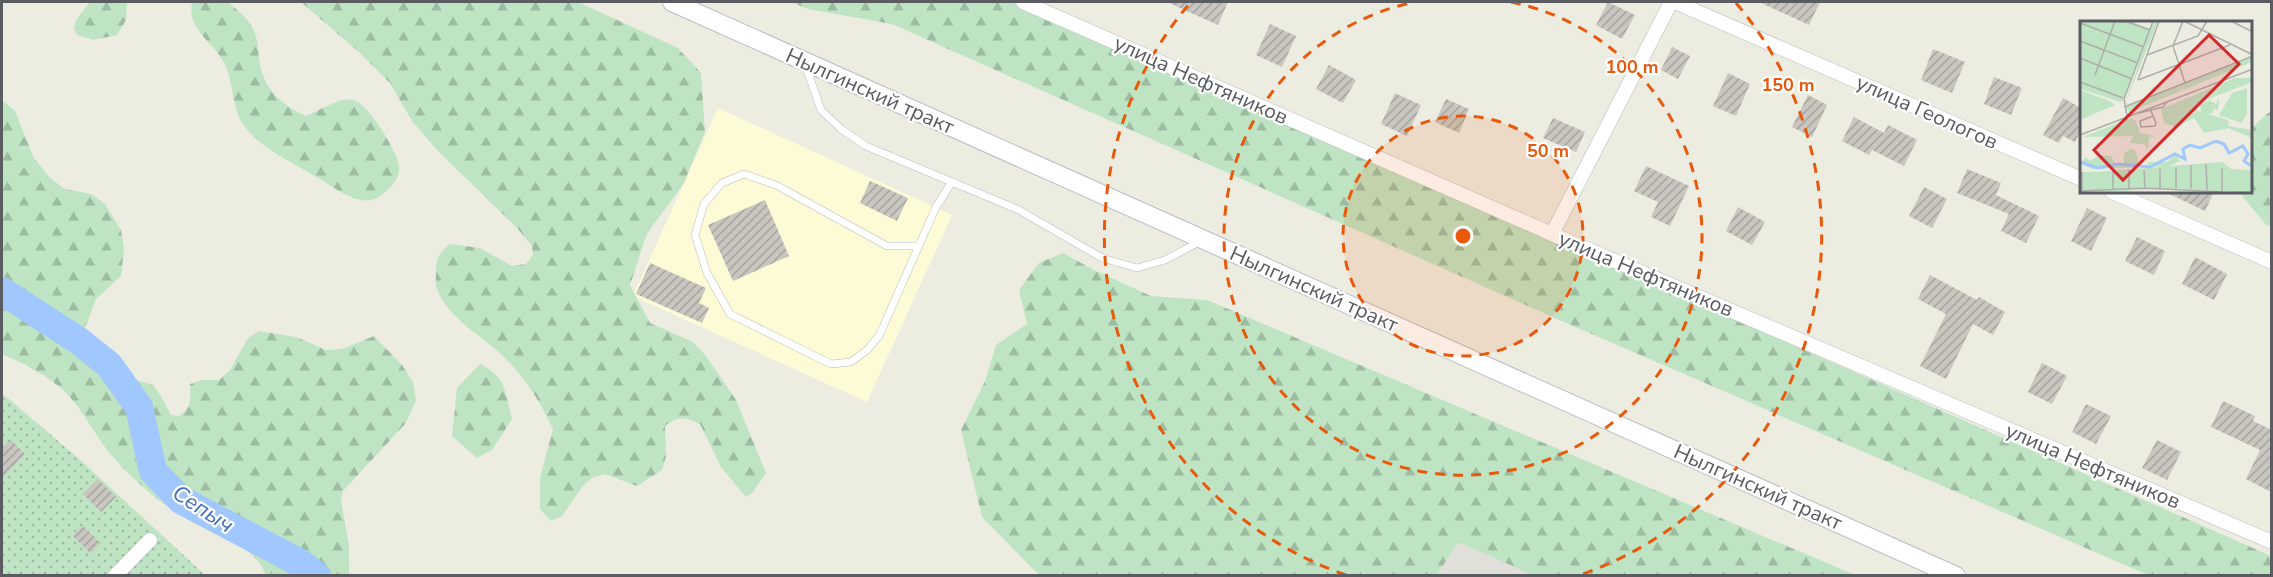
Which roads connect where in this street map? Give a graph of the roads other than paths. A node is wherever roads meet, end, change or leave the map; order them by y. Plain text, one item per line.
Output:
1 (672, 2) edge
2 (1023, 2) edge
3 (1673, 2) edge
4 (804, 62) junction
5 (2080, 179) edge
6 (952, 182) junction
7 (2117, 194) edge
8 (1552, 234) junction
9 (1204, 240) junction
10 (918, 246) junction
11 (2271, 262) edge
12 (150, 540) dead end
13 (2271, 542) edge
14 (115, 576) edge
15 (1956, 576) edge

1 - 4 main road, Нылгинский тракт
2 - 8 street, улица Нефтяников
3 - 5 street, улица Геологов
3 - 8 street
4 - 6 lane
4 - 9 main road, Нылгинский тракт
6 - 9 lane
6 - 10 lane
7 - 11 street
8 - 13 street, улица Нефтяников
9 - 15 main road, Нылгинский тракт
10 - 10 lane
12 - 14 street

